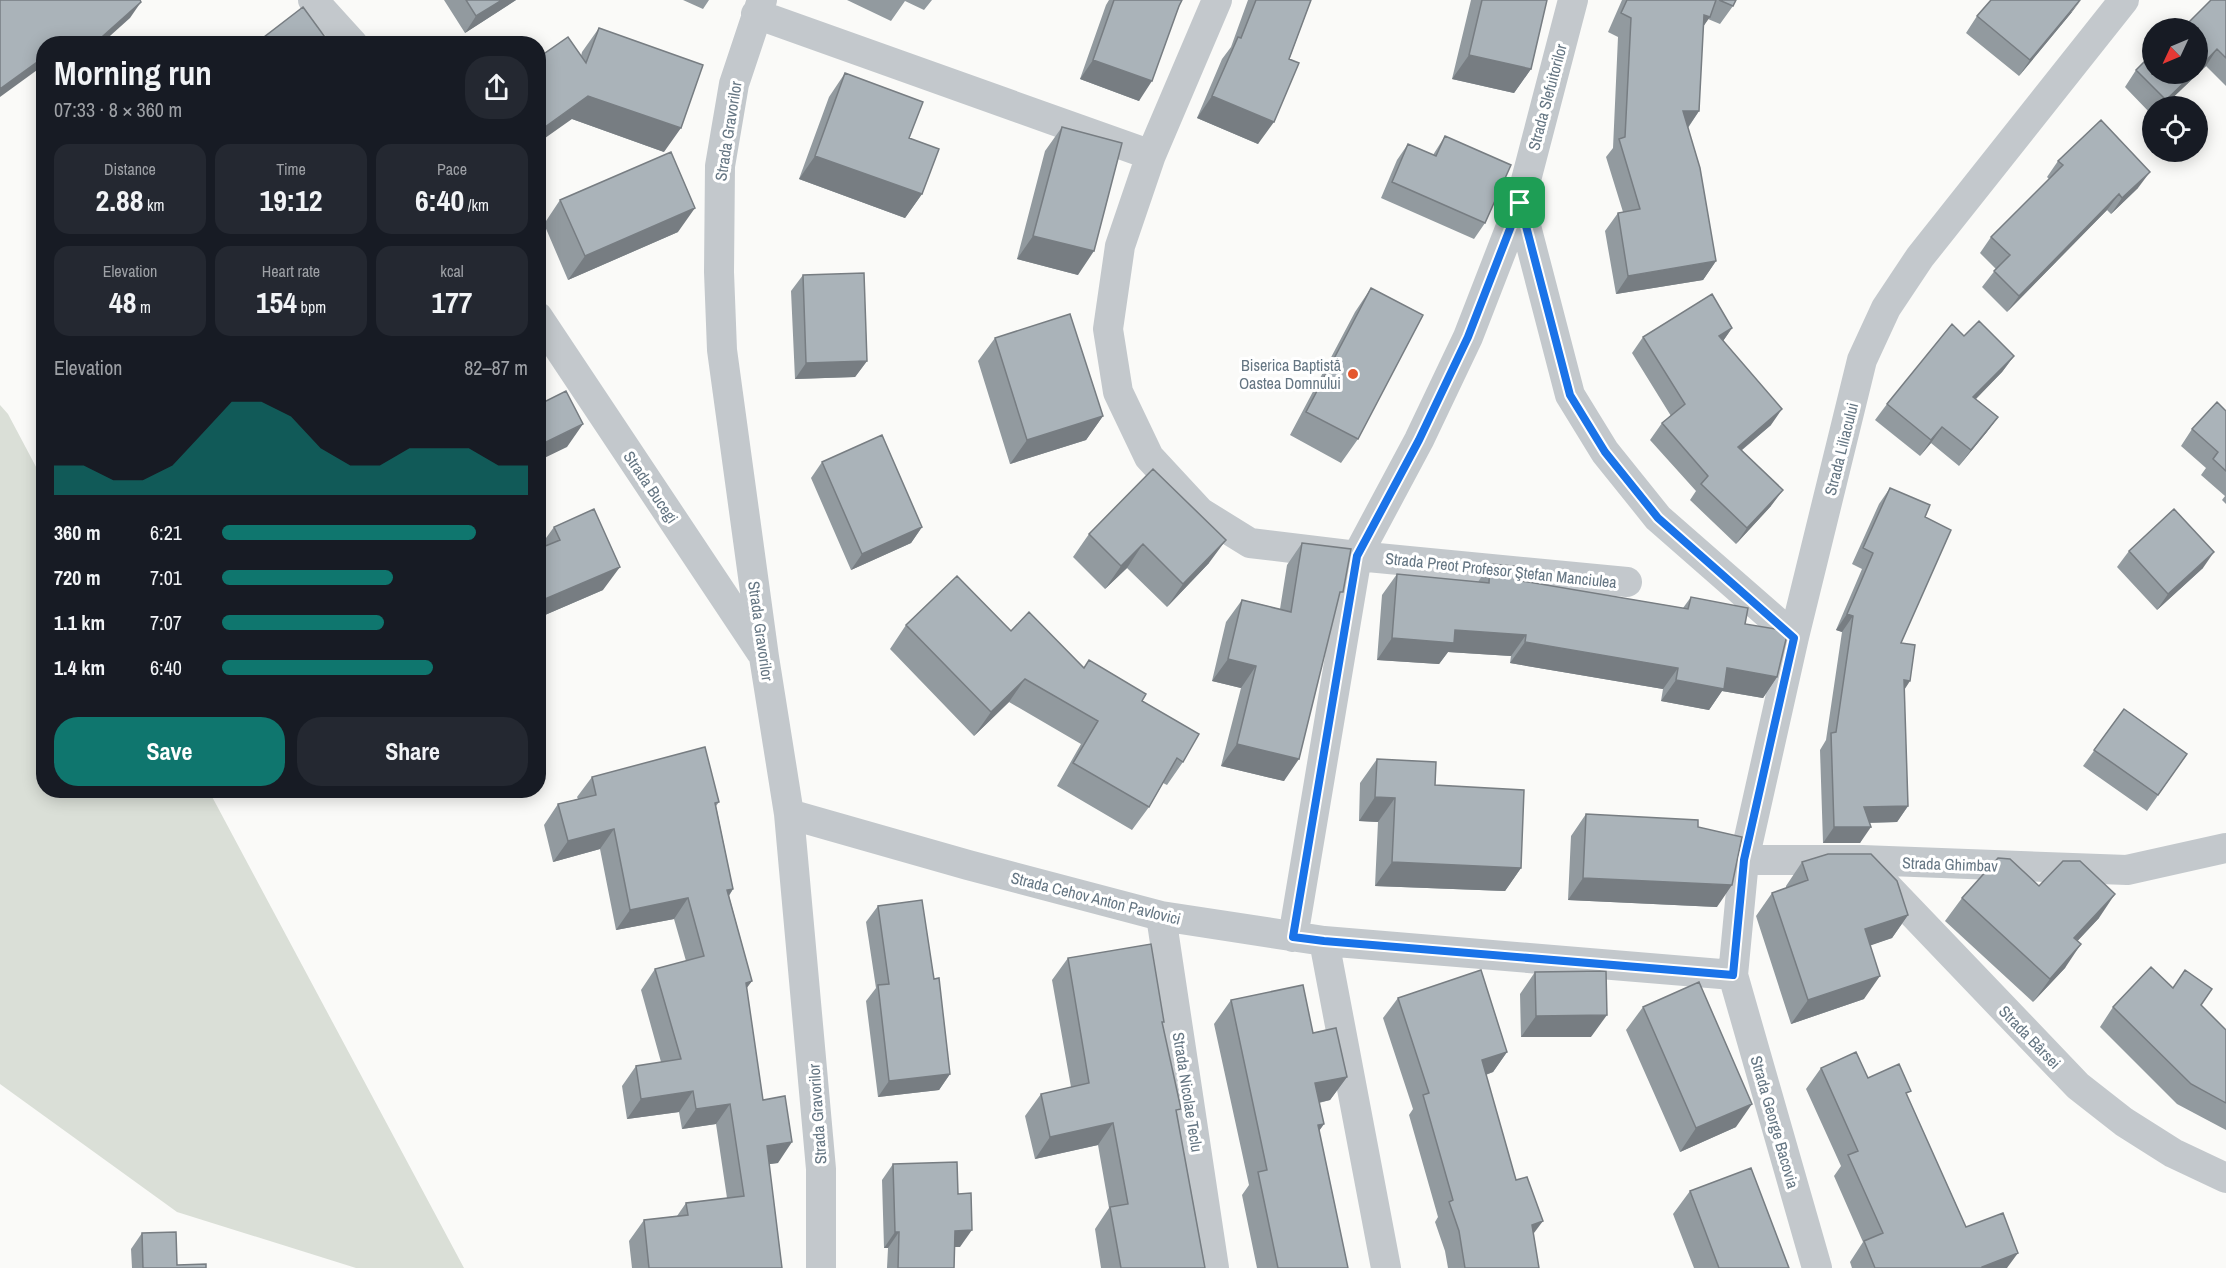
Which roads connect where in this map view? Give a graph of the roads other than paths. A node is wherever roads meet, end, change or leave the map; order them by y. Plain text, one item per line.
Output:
1 (313, 0) edge
2 (1217, 0) edge
3 (1573, 0) edge
4 (2124, 0) edge
5 (759, 7) edge
6 (346, 36) edge
7 (1151, 154) junction
8 (1520, 203) junction
9 (546, 329) edge
10 (1357, 556) junction
11 (1627, 582) dead end
12 (1794, 638) junction
13 (764, 657) junction
14 (789, 814) junction
15 (2226, 848) edge
16 (1744, 860) junction
17 (1862, 860) junction
18 (1161, 916) junction
19 (1293, 937) junction
20 (1324, 941) junction
21 (1733, 975) junction
22 (2226, 1178) edge
23 (821, 1268) edge
24 (1214, 1268) edge
25 (1386, 1268) edge
26 (1817, 1268) edge

1 - 6 street
2 - 7 street, Strada Preot Profesor Ştefan Manciulea
3 - 8 street, Strada Slefuitorilor
4 - 12 street, Strada Liliacului
5 - 7 street
5 - 13 street, Strada Gravorilor
7 - 10 street, Strada Preot Profesor Ştefan Manciulea
8 - 10 street
8 - 12 street, Strada Slefuitorilor
9 - 13 street, Strada Bucegi
10 - 11 street, Strada Preot Profesor Ştefan Manciulea
10 - 19 street
12 - 16 street, Strada Liliacului
13 - 14 street, Strada Gravorilor
14 - 18 street, Strada Cehov Anton Pavlovici
14 - 23 street, Strada Gravorilor
15 - 17 street, Strada Ghimbav
16 - 17 street, Strada Ghimbav
16 - 21 street, Strada Liliacului
17 - 22 street, Strada Bârsei
18 - 19 street, Strada Cehov Anton Pavlovici
18 - 24 street, Strada Nicolae Teclu
19 - 20 street, Strada Cehov Anton Pavlovici
20 - 21 street, Strada Cehov Anton Pavlovici
20 - 25 street
21 - 26 street, Strada George Bacovia

